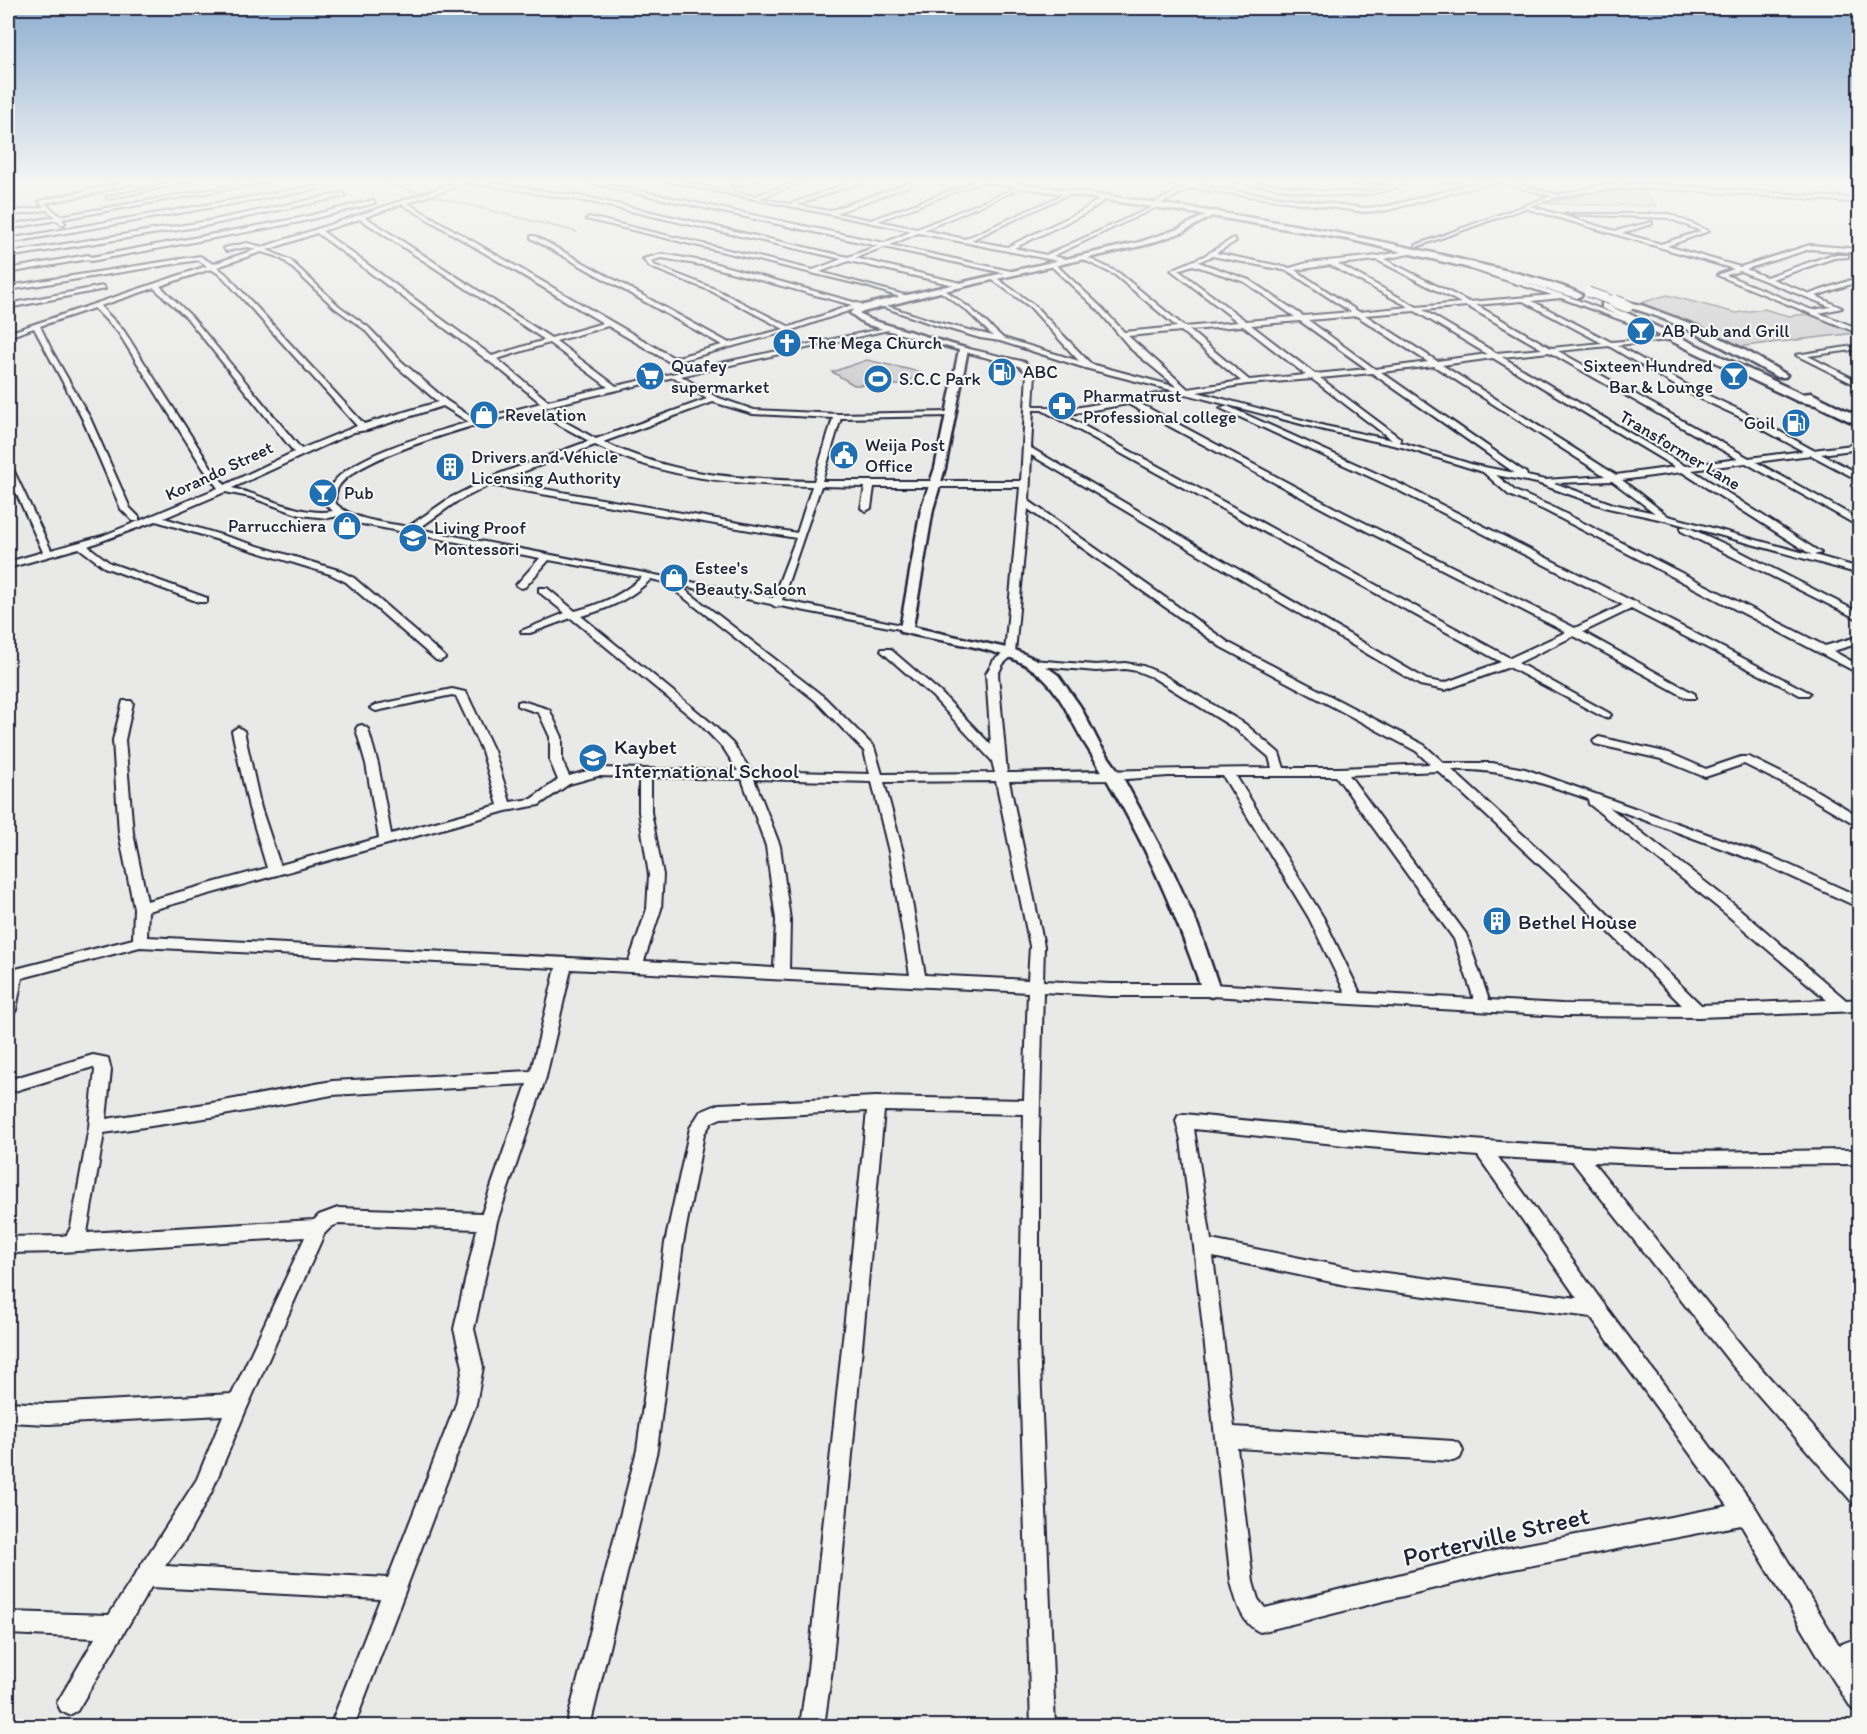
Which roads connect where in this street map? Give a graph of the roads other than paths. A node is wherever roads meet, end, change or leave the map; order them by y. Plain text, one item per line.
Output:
1 (77, 260) edge
2 (90, 260) edge
3 (182, 260) edge
4 (198, 260) edge
5 (232, 260) edge
6 (286, 260) edge
7 (357, 260) edge
8 (426, 260) edge
9 (501, 260) edge
10 (574, 260) edge
11 (645, 260) edge
12 (684, 260) edge
13 (759, 260) edge
14 (848, 260) edge
15 (855, 260) edge
16 (953, 260) edge
17 (1050, 260) junction
18 (1068, 260) edge
19 (1088, 260) edge
20 (1199, 260) edge
21 (1240, 260) edge
22 (1360, 260) edge
23 (1382, 260) edge
24 (1449, 260) edge
25 (1449, 260) edge
26 (1472, 260) edge
27 (1487, 260) edge
28 (1710, 260) edge
29 (1769, 260) edge
30 (1821, 260) edge
31 (1194, 263) junction
32 (1332, 263) junction
33 (213, 267) junction
34 (1741, 269) junction
35 (1290, 270) junction
36 (8, 271) edge
37 (813, 272) junction
38 (1013, 273) junction
39 (96, 274) junction
40 (993, 278) junction
41 (1767, 278) junction
42 (1858, 280) edge
43 (155, 285) junction
44 (963, 285) junction
45 (8, 288) edge
46 (103, 288) dead end
47 (940, 290) junction
48 (1562, 296) junction
49 (1811, 296) junction
50 (906, 297) junction
51 (1524, 299) junction
52 (1468, 303) junction
53 (880, 304) junction
54 (95, 305) junction
55 (8, 306) edge
56 (863, 306) junction
57 (1621, 307) junction
58 (1415, 308) junction
59 (1812, 312) junction
60 (1356, 313) junction
61 (1302, 318) junction
62 (49, 321) junction
63 (1241, 322) junction
64 (610, 323) junction
65 (36, 325) junction
66 (8, 326) edge
67 (1181, 327) junction
68 (888, 328) junction
69 (790, 329) junction
70 (1860, 332) edge
71 (8, 334) edge
72 (1123, 334) junction
73 (1669, 338) junction
74 (1000, 339) junction
75 (549, 341) junction
76 (1610, 344) junction
77 (728, 345) junction
78 (1860, 347) edge
79 (964, 349) junction
80 (1551, 351) junction
81 (1492, 356) junction
82 (490, 359) junction
83 (674, 360) junction
84 (1436, 363) junction
85 (1088, 366) junction
86 (691, 371) junction
87 (1374, 372) junction
88 (1748, 373) junction
89 (675, 375) junction
90 (1309, 375) junction
91 (1781, 375) junction
92 (1247, 382) junction
93 (1860, 385) edge
94 (614, 388) junction
95 (1186, 391) junction
96 (713, 399) junction
97 (1129, 401) junction
98 (1818, 402) junction
99 (444, 403) junction
100 (546, 403) junction
101 (532, 407) junction
102 (1029, 408) junction
103 (1860, 413) edge
104 (950, 414) junction
105 (1056, 414) junction
106 (838, 416) junction
107 (474, 422) junction
108 (1860, 422) edge
109 (364, 428) junction
110 (597, 442) junction
111 (1404, 445) junction
112 (1860, 447) edge
113 (1027, 449) junction
114 (299, 452) junction
115 (1815, 454) junction
116 (1751, 462) junction
117 (8, 467) edge
118 (1485, 470) junction
119 (1684, 470) junction
120 (1614, 478) junction
121 (1860, 478) edge
122 (1534, 481) junction
123 (489, 482) junction
124 (934, 484) junction
125 (1024, 484) junction
126 (818, 485) junction
127 (870, 485) junction
128 (224, 489) junction
129 (1024, 502) junction
130 (866, 508) dead end
131 (340, 513) junction
132 (156, 518) junction
133 (135, 519) dead end
134 (1670, 519) junction
135 (1860, 524) edge
136 (410, 530) junction
137 (801, 536) junction
138 (82, 546) junction
139 (49, 555) junction
140 (546, 557) junction
141 (1822, 559) junction
142 (8, 565) edge
143 (1860, 571) edge
144 (648, 577) junction
145 (665, 579) junction
146 (521, 585) dead end
147 (543, 590) dead end
148 (203, 600) dead end
149 (776, 604) junction
150 (1633, 604) junction
151 (573, 614) junction
152 (1860, 617) edge
153 (906, 629) junction
154 (526, 631) dead end
155 (1575, 632) junction
156 (1860, 639) edge
157 (1824, 650) junction
158 (886, 651) dead end
159 (1010, 653) junction
160 (440, 658) dead end
161 (1032, 663) junction
162 (1509, 663) junction
163 (1860, 671) edge
164 (1804, 693) dead end
165 (1691, 696) dead end
166 (127, 703) dead end
167 (522, 705) dead end
168 (376, 708) dead end
169 (1605, 715) dead end
170 (362, 729) dead end
171 (238, 731) dead end
172 (1599, 741) dead end
173 (998, 760) junction
174 (1442, 768) junction
175 (1279, 771) junction
176 (1227, 772) junction
177 (1340, 772) junction
178 (746, 774) junction
179 (645, 775) junction
180 (1002, 776) junction
181 (1114, 776) junction
182 (877, 778) junction
183 (565, 781) junction
184 (1580, 792) junction
185 (505, 807) junction
186 (1860, 823) edge
187 (387, 840) junction
188 (275, 871) junction
189 (1860, 903) edge
190 (141, 908) junction
191 (140, 942) junction
192 (565, 963) junction
193 (635, 966) junction
194 (781, 974) junction
195 (11, 976) edge
196 (918, 981) junction
197 (1036, 986) junction
198 (1211, 990) junction
199 (1356, 999) junction
200 (1483, 1005) junction
201 (1842, 1005) junction
202 (1860, 1005) edge
203 (8, 1010) edge
204 (1698, 1011) junction
205 (538, 1077) junction
206 (8, 1086) edge
207 (876, 1104) junction
208 (1033, 1107) junction
209 (97, 1127) junction
210 (1483, 1149) junction
211 (1577, 1154) junction
212 (1860, 1157) edge
213 (488, 1221) junction
214 (318, 1228) junction
215 (72, 1242) junction
216 (8, 1245) edge
217 (1203, 1247) junction
218 (1596, 1309) junction
219 (238, 1404) junction
220 (8, 1412) edge
221 (1225, 1437) junction
222 (1453, 1451) dead end
223 (1860, 1496) edge
224 (1746, 1513) junction
225 (145, 1576) junction
226 (393, 1589) junction
227 (8, 1623) edge
228 (114, 1627) junction
229 (1860, 1648) edge
230 (1833, 1659) junction
231 (1860, 1701) edge
232 (69, 1703) dead end
233 (342, 1726) edge
234 (578, 1726) edge
235 (812, 1726) edge
236 (1043, 1726) edge

1 - 36 street
2 - 39 street
3 - 39 street
4 - 33 street
5 - 33 street
6 - 99 street
7 - 82 street
8 - 75 street
9 - 64 street
10 - 77 street
11 - 69 street
12 - 56 street
13 - 37 street
14 - 37 street
15 - 44 street
16 - 38 street
17 - 18 street
17 - 38 street
17 - 72 street
19 - 67 street
20 - 31 street
21 - 35 street
22 - 32 street
23 - 52 street
24 - 27 highway
25 - 48 street
26 - 57 highway
28 - 34 street
29 - 34 street
30 - 41 street
31 - 61 street
31 - 63 street
32 - 35 street
32 - 58 street, Transformer Lane
33 - 43 street
33 - 109 street
34 - 41 street
34 - 59 street
35 - 60 street
37 - 50 street
38 - 40 street
39 - 45 street
40 - 44 street
40 - 85 street
41 - 49 street
42 - 49 street
43 - 54 street
43 - 114 street
44 - 47 street
46 - 55 street
47 - 50 street
47 - 74 street
48 - 51 street
48 - 73 street
49 - 59 street
50 - 53 street
51 - 52 street
51 - 76 street
52 - 58 street
52 - 80 street
53 - 56 street
53 - 74 street
54 - 62 street
54 - 128 street
56 - 68 street
56 - 69 street
57 - 91 highway
57 - 98 highway
58 - 60 street
58 - 81 street, Transformer Lane
59 - 70 street
60 - 61 street
60 - 84 street
61 - 63 street
61 - 87 street
62 - 65 street
62 - 66 street
63 - 67 street
63 - 90 street
64 - 75 street
64 - 83 street
65 - 71 street
65 - 133 street
67 - 72 street
67 - 92 street
68 - 79 street
68 - 86 street
69 - 77 street
72 - 95 street
73 - 76 street
73 - 88 street
74 - 85 street
75 - 82 street
75 - 94 street
76 - 80 street
76 - 115 street
77 - 83 street
78 - 93 street
79 - 102 street
79 - 104 street
80 - 81 street
80 - 116 street
81 - 84 street
81 - 119 street, Transformer Lane
82 - 100 street
83 - 86 street
84 - 87 street
84 - 120 street
85 - 95 street
86 - 89 street
87 - 90 street
87 - 122 street
88 - 91 highway
88 - 98 highway
89 - 94 street
89 - 96 street
90 - 92 street
90 - 111 street
91 - 103 highway
92 - 95 street
94 - 100 street
95 - 97 street
95 - 111 street
95 - 150 street
96 - 106 street
96 - 110 street
97 - 105 street
97 - 155 street
98 - 108 highway
99 - 107 street
99 - 109 street, Korando Street
100 - 101 street
101 - 107 street
101 - 110 street
102 - 105 street
102 - 113 street
104 - 106 street
104 - 124 street
105 - 162 street
106 - 126 street
107 - 131 street
109 - 114 street, Korando Street
110 - 123 street
110 - 126 street
111 - 118 street
112 - 115 street
113 - 125 street
113 - 162 street
114 - 128 street, Korando Street
115 - 116 street
115 - 121 street
116 - 119 street
116 - 135 street
117 - 139 street
118 - 122 street
118 - 157 street
119 - 120 street
119 - 141 street, Transformer Lane
120 - 122 street
120 - 134 street
122 - 134 street
123 - 136 street
123 - 137 street
124 - 125 street
124 - 127 street
124 - 153 street
125 - 129 street
126 - 127 street
126 - 137 street
127 - 130 street
128 - 131 street
128 - 132 street, Korando Street
129 - 159 street
129 - 174 street
131 - 136 street
132 - 138 street, Korando Street
132 - 160 street
134 - 141 street
134 - 152 street
136 - 140 street
137 - 149 street
138 - 139 street, Korando Street
138 - 148 street
139 - 142 street, Korando Street
140 - 144 street
140 - 146 street
141 - 143 street
144 - 145 street
144 - 151 street
145 - 149 street
145 - 182 street
147 - 151 street
149 - 153 street
150 - 155 street
150 - 164 street
151 - 154 street
151 - 178 street
153 - 159 street
155 - 162 street
155 - 165 street
156 - 157 street
157 - 163 street
158 - 173 street
159 - 161 street
159 - 173 street
161 - 175 street
161 - 181 street
162 - 169 street
166 - 190 street
167 - 183 street
168 - 185 street
170 - 187 street
171 - 188 street
172 - 186 street
173 - 180 street
174 - 177 street
174 - 184 street
174 - 204 street
175 - 176 street
175 - 177 street
176 - 181 street
176 - 199 street
177 - 200 street
178 - 179 street
178 - 182 street
178 - 194 street
179 - 183 street
179 - 193 street
180 - 181 street
180 - 182 street
180 - 197 street
181 - 198 street
182 - 196 street
183 - 185 street
184 - 189 street
184 - 201 street
185 - 187 street
187 - 188 street
188 - 190 street
190 - 191 street
191 - 192 street
191 - 195 street
192 - 193 street
192 - 205 street
193 - 194 street
194 - 196 street
195 - 203 street
196 - 197 street
197 - 198 street
197 - 208 street
198 - 199 street
199 - 200 street
200 - 204 street
201 - 202 street
201 - 204 street
205 - 209 street
205 - 213 street
206 - 209 street
207 - 208 street
207 - 234 street
207 - 235 street
208 - 236 street
209 - 215 street
210 - 211 street
210 - 217 street
210 - 218 street
211 - 212 street
211 - 223 street
213 - 214 street
213 - 226 street
214 - 215 street
214 - 219 street
215 - 216 street
217 - 218 street
217 - 221 street
218 - 224 street
219 - 220 street
219 - 225 street
221 - 222 street
221 - 224 street, Porterville Street
224 - 230 street
225 - 226 street
225 - 228 street
226 - 233 street
227 - 228 street
228 - 232 street
229 - 230 street
230 - 231 street

